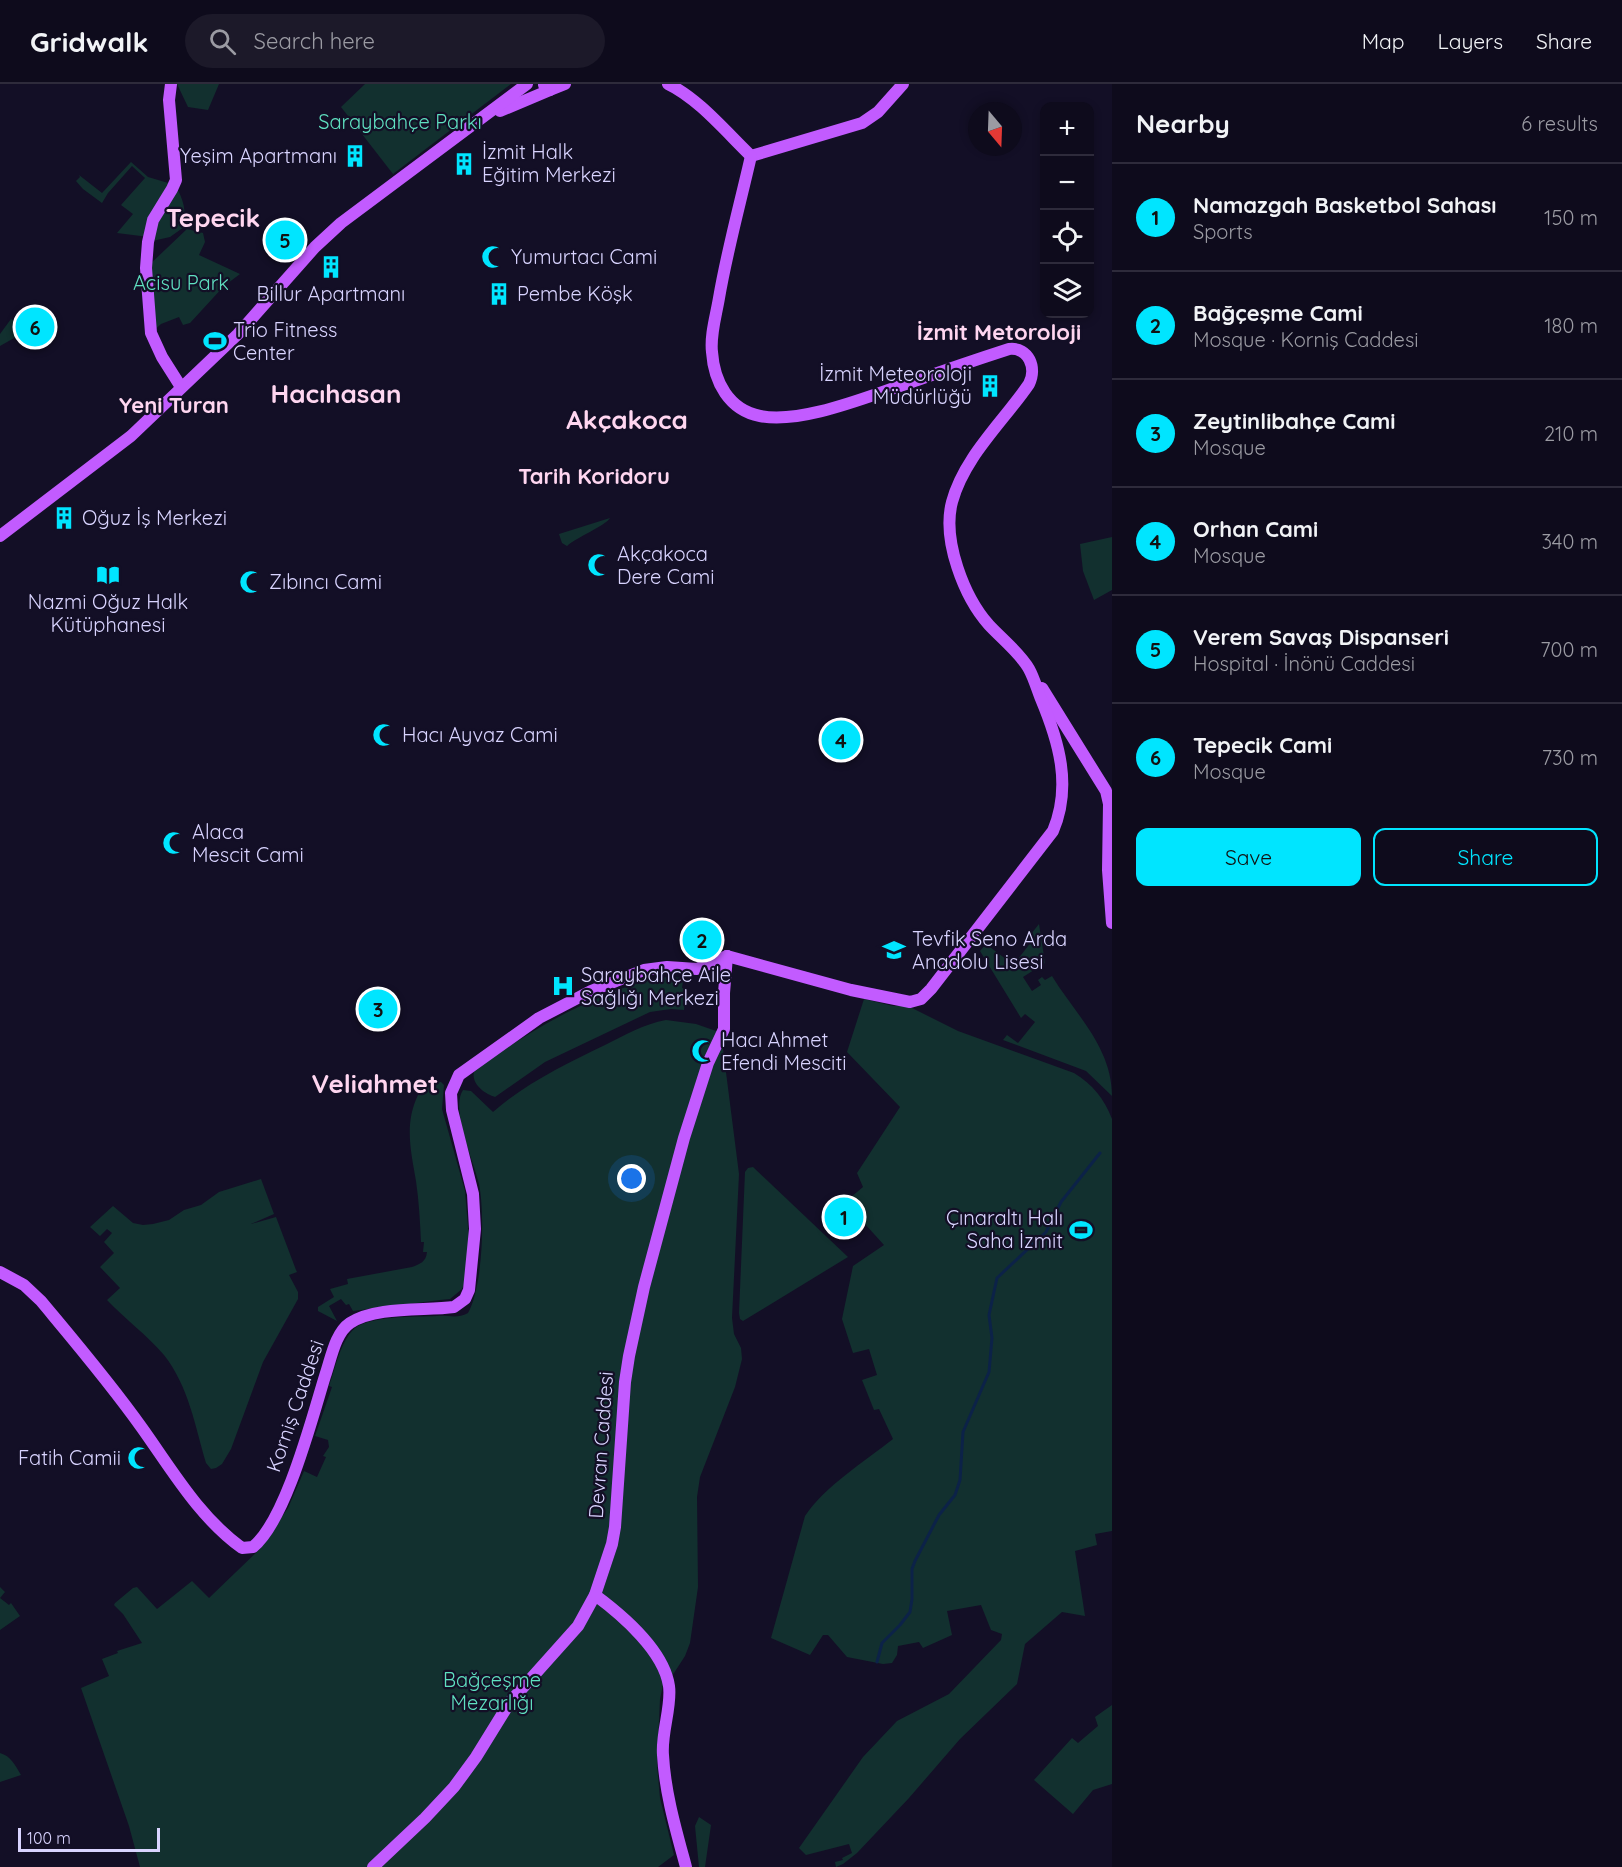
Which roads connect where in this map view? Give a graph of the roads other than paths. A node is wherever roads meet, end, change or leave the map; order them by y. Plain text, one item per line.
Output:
1 (171, 84) edge
2 (527, 84) edge
3 (565, 84) edge
4 (668, 84) edge
5 (903, 84) edge
6 (547, 87) edge
7 (485, 117) junction
8 (751, 156) junction
9 (181, 387) junction
10 (0, 536) edge
11 (1029, 668) junction
12 (1112, 923) edge
13 (727, 956) junction
14 (0, 1272) edge
15 (595, 1595) junction
16 (373, 1867) edge
17 (686, 1867) edge

1 - 9 main road
2 - 7 main road
3 - 6 main road
4 - 8 main road
5 - 8 main road
6 - 7 main road
7 - 9 main road
8 - 11 main road
9 - 10 main road
11 - 12 main road
11 - 13 main road
13 - 14 main road, Korniş Caddesi
13 - 15 main road, Devran Caddesi
15 - 16 main road, Devran Caddesi
15 - 17 main road

